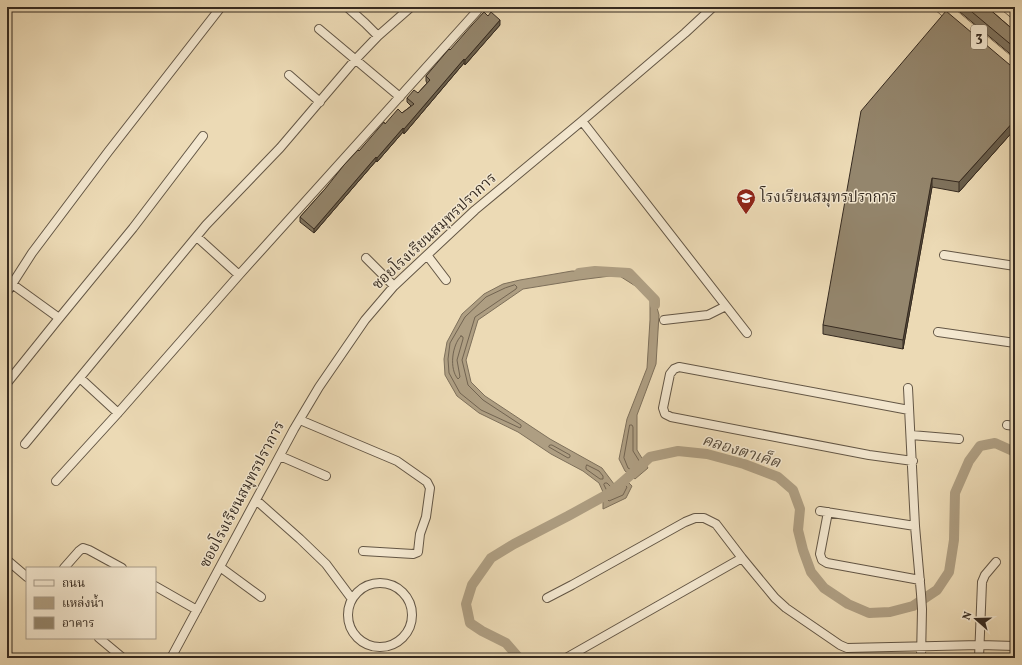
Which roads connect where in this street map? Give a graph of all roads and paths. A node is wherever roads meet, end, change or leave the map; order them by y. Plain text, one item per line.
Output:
1 (221, 7) edge
2 (347, 7) edge
3 (411, 7) edge
4 (713, 7) edge
5 (942, 7) edge
6 (988, 7) edge
7 (405, 10) edge
8 (477, 11) dead end
9 (319, 29) dead end
10 (1015, 30) edge
11 (378, 36) junction
12 (355, 60) junction
13 (1015, 68) edge
14 (289, 75) dead end
15 (400, 97) junction
16 (320, 102) junction
17 (582, 121) junction
18 (203, 136) dead end
19 (197, 237) junction
20 (944, 254) dead end
21 (427, 255) junction
22 (366, 258) dead end
23 (1015, 266) edge
24 (239, 275) junction
25 (446, 280) dead end
26 (12, 284) junction
27 (394, 286) junction
28 (7, 292) edge
29 (726, 306) junction
30 (59, 318) junction
31 (664, 320) dead end
32 (938, 332) dead end
33 (747, 333) dead end
34 (1015, 344) edge
35 (80, 378) junction
36 (7, 384) edge
37 (908, 388) dead end
38 (909, 410) junction
39 (118, 413) junction
40 (300, 420) junction
41 (911, 436) junction
42 (959, 439) dead end
43 (25, 444) dead end
44 (280, 456) junction
45 (913, 461) junction
46 (326, 476) dead end
47 (56, 481) dead end
48 (256, 500) junction
49 (915, 526) junction
50 (363, 551) dead end
51 (742, 558) junction
52 (7, 560) edge
53 (996, 562) dead end
54 (65, 567) edge
55 (120, 567) edge
56 (220, 567) junction
57 (26, 576) edge
58 (920, 580) junction
59 (156, 587) edge
60 (261, 597) dead end
61 (547, 598) dead end
62 (352, 599) junction
63 (197, 610) junction
64 (100, 639) edge
65 (980, 645) junction
66 (1015, 646) edge
67 (921, 647) junction
68 (120, 657) edge
69 (171, 658) edge
70 (566, 658) edge
71 (921, 658) edge
72 (979, 658) edge

1 - 26 street
2 - 11 street
3 - 7 street
4 - 17 street, ซอยโรงเรียนสมุทรปราการ
5 - 13 highway, 3
6 - 10 highway, 3
7 - 11 street
8 - 15 street
9 - 12 street
11 - 12 street
12 - 15 street
12 - 16 street
14 - 16 street
15 - 24 street
16 - 19 street
17 - 21 street, ซอยโรงเรียนสมุทรปราการ
17 - 29 street
18 - 30 street
19 - 24 street
19 - 35 street
20 - 23 street
21 - 25 street
21 - 27 street, ซอยโรงเรียนสมุทรปราการ
22 - 27 street
24 - 39 street
26 - 28 street
26 - 30 street
27 - 40 street, ซอยโรงเรียนสมุทรปราการ
29 - 31 street
29 - 33 street
30 - 36 street
32 - 34 street
35 - 39 street
35 - 43 street
37 - 38 street
38 - 41 street
38 - 45 street
39 - 47 street
40 - 44 street, ซอยโรงเรียนสมุทรปราการ
40 - 50 street
41 - 42 street
41 - 45 street
44 - 46 street
44 - 48 street, ซอยโรงเรียนสมุทรปราการ
45 - 49 street
48 - 56 street, ซอยโรงเรียนสมุทรปราการ
48 - 62 street
49 - 58 street
49 - 58 street
51 - 61 street
51 - 67 street
51 - 70 street
52 - 57 street
53 - 65 street
54 - 55 street
56 - 60 street
56 - 63 street, ซอยโรงเรียนสมุทรปราการ
58 - 67 street
59 - 63 street
62 - 62 street
63 - 69 street, ซอยโรงเรียนสมุทรปราการ
64 - 68 street
65 - 66 street
65 - 67 street
65 - 72 street
67 - 71 street

